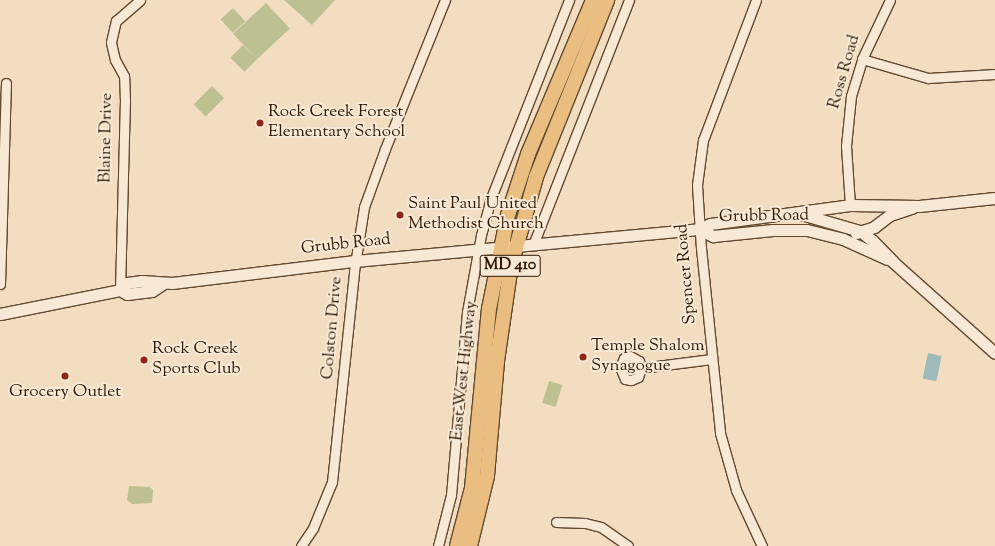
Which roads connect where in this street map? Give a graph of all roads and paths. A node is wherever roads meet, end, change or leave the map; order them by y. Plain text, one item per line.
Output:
1 (140, 0) edge
2 (445, 0) edge
3 (569, 0) edge
4 (593, 0) edge
5 (607, 0) edge
6 (629, 0) edge
7 (756, 0) edge
8 (890, 0) edge
9 (862, 60) junction
10 (995, 74) edge
11 (6, 83) dead end
12 (995, 198) edge
13 (850, 204) junction
14 (919, 206) junction
15 (796, 213) junction
16 (699, 229) junction
17 (860, 231) junction
18 (843, 239) junction
19 (533, 245) junction
20 (500, 247) junction
21 (515, 247) junction
22 (478, 250) junction
23 (356, 261) junction
24 (892, 261) junction
25 (0, 284) edge
26 (120, 290) junction
27 (0, 314) edge
28 (995, 353) edge
29 (711, 359) junction
30 (641, 368) dead end
31 (556, 522) dead end
32 (758, 545) edge
33 (301, 546) edge
34 (438, 546) edge
35 (457, 546) edge
36 (470, 546) edge
37 (628, 546) edge

1 - 26 street, Blaine Drive
2 - 23 street, Colston Drive
3 - 22 street, East-West Highway
4 - 20 main road, East-West Highway / MD 410
5 - 21 main road, East-West Highway / MD 410
6 - 19 street
7 - 16 street, Spencer Road
8 - 9 street, Ross Road
9 - 10 street
9 - 13 street, Ross Road
11 - 25 street
12 - 14 street, Grubb Road
13 - 14 street, Grubb Road
13 - 15 street, Grubb Road
14 - 17 street, Grubb Road
15 - 16 street, Grubb Road
15 - 17 street
16 - 18 street, Grubb Road
16 - 19 street, Grubb Road
16 - 29 street, Spencer Road
17 - 18 street, Grubb Road
17 - 24 street
18 - 24 street
19 - 21 street, Grubb Road
20 - 21 street, Grubb Road
20 - 22 street, Grubb Road
20 - 35 main road, East-West Highway / MD 410
21 - 36 main road, East-West Highway / MD 410
22 - 23 street, Grubb Road
22 - 34 street, East-West Highway
23 - 26 street, Grubb Road
23 - 33 street, Colston Drive
24 - 28 street
26 - 27 street, Grubb Road
29 - 30 street
29 - 32 street, Spencer Road
31 - 37 street

